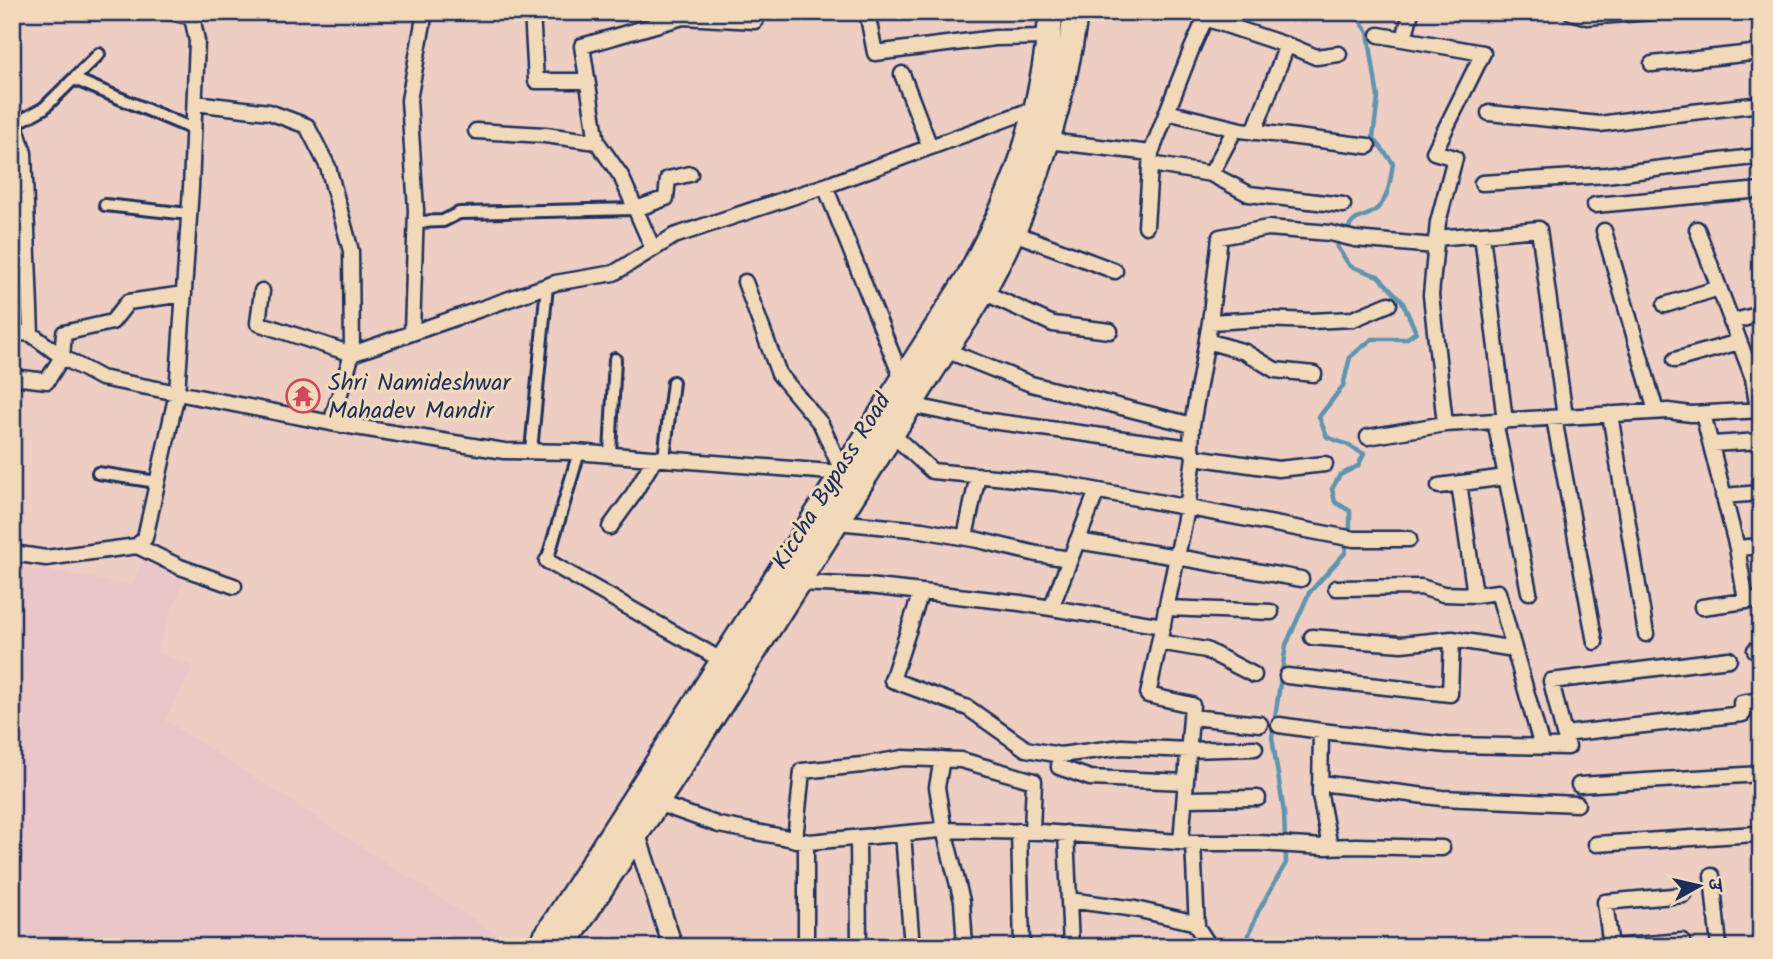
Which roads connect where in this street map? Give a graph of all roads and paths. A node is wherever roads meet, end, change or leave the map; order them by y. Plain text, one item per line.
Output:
1 (170, 12) edge
2 (425, 12) edge
3 (532, 12) edge
4 (756, 12) edge
5 (867, 12) edge
6 (1051, 12) edge
7 (1076, 12) edge
8 (1411, 12) edge
9 (1571, 12) edge
10 (1651, 12) edge
11 (192, 14) edge
12 (683, 15) edge
13 (1207, 15) edge
14 (1588, 15) edge
15 (1379, 35) dead end
16 (1049, 37) junction
17 (1404, 39) junction
18 (1287, 45) junction
19 (1761, 52) edge
20 (99, 54) dead end
21 (1339, 54) dead end
22 (1652, 64) dead end
23 (902, 74) dead end
24 (74, 79) junction
25 (587, 81) junction
26 (195, 103) junction
27 (1761, 104) edge
28 (1036, 107) junction
29 (1167, 112) junction
30 (1489, 113) dead end
31 (13, 121) edge
32 (193, 129) junction
33 (1235, 129) junction
34 (476, 131) dead end
35 (1254, 132) junction
36 (1048, 141) junction
37 (597, 142) junction
38 (1368, 146) dead end
39 (930, 147) junction
40 (1761, 156) edge
41 (1151, 159) junction
42 (691, 174) dead end
43 (1211, 174) junction
44 (1482, 183) dead end
45 (825, 186) junction
46 (1761, 190) edge
47 (105, 205) dead end
48 (1343, 205) dead end
49 (1595, 205) dead end
50 (19, 208) edge
51 (636, 209) junction
52 (189, 215) junction
53 (415, 222) junction
54 (1011, 223) junction
55 (1146, 226) dead end
56 (1697, 229) dead end
57 (1604, 231) dead end
58 (1482, 235) junction
59 (1436, 242) junction
60 (653, 248) junction
61 (1115, 271) dead end
62 (745, 282) dead end
63 (547, 286) junction
64 (1718, 288) junction
65 (261, 291) dead end
66 (983, 292) junction
67 (184, 294) junction
68 (1388, 304) dead end
69 (1665, 305) dead end
70 (1761, 314) edge
71 (1210, 322) junction
72 (1731, 322) junction
73 (1110, 331) dead end
74 (12, 332) edge
75 (412, 332) junction
76 (31, 334) junction
77 (1207, 341) junction
78 (1739, 342) junction
79 (945, 350) junction
80 (352, 354) junction
81 (62, 357) junction
82 (615, 359) dead end
83 (1675, 360) dead end
84 (1314, 374) dead end
85 (12, 377) edge
86 (902, 379) junction
87 (673, 382) dead end
88 (177, 393) junction
89 (910, 405) junction
90 (1760, 410) edge
91 (1656, 411) junction
92 (1610, 414) junction
93 (1703, 414) junction
94 (1560, 417) junction
95 (1500, 421) junction
96 (331, 422) junction
97 (1446, 424) junction
98 (1192, 425) junction
99 (892, 434) junction
100 (1368, 437) dead end
101 (1761, 441) edge
102 (1712, 444) junction
103 (531, 451) junction
104 (579, 452) junction
105 (1192, 453) junction
106 (610, 454) junction
107 (659, 458) junction
108 (1325, 464) dead end
109 (98, 473) dead end
110 (978, 475) junction
111 (1506, 477) junction
112 (852, 479) junction
113 (157, 482) junction
114 (1459, 483) junction
115 (1439, 486) dead end
116 (1097, 491) junction
117 (1761, 493) edge
118 (1723, 496) junction
119 (1187, 509) junction
120 (836, 522) junction
121 (610, 527) dead end
122 (964, 537) junction
123 (1409, 539) dead end
124 (1077, 541) junction
125 (137, 546) junction
126 (1761, 546) edge
127 (1737, 548) junction
128 (12, 553) edge
129 (1177, 557) junction
130 (1070, 559) junction
131 (547, 561) joint
132 (789, 576) junction
133 (1301, 579) dead end
134 (234, 586) dead end
135 (1336, 588) dead end
136 (921, 592) junction
137 (1528, 592) dead end
138 (1475, 594) junction
139 (1753, 600) edge
140 (1702, 607) dead end
141 (1051, 608) junction
142 (1166, 608) junction
143 (1271, 612) dead end
144 (1163, 626) junction
145 (1646, 634) dead end
146 (1312, 637) dead end
147 (1452, 639) junction
148 (1159, 642) junction
149 (1595, 642) dead end
150 (1514, 649) junction
151 (1729, 659) dead end
152 (723, 661) junction
153 (1254, 675) dead end
154 (1287, 676) dead end
155 (1761, 700) edge
156 (1191, 717) junction
157 (1260, 724) dead end
158 (1279, 725) dead end
159 (1321, 732) junction
160 (1564, 734) junction
161 (1542, 747) junction
162 (1255, 748) dead end
163 (1189, 750) junction
164 (1060, 755) junction
165 (943, 759) junction
166 (666, 770) junction
167 (1761, 774) edge
168 (1186, 782) junction
169 (1320, 783) junction
170 (1579, 785) dead end
171 (1258, 798) dead end
172 (1185, 799) junction
173 (641, 802) junction
174 (1577, 804) dead end
175 (944, 830) junction
176 (1026, 831) junction
177 (1761, 832) edge
178 (903, 834) junction
179 (1066, 834) junction
180 (636, 836) junction
181 (858, 838) junction
182 (801, 841) junction
183 (1187, 843) junction
184 (1595, 844) dead end
185 (1330, 847) junction
186 (1442, 848) dead end
187 (603, 865) junction
188 (1712, 876) dead end
189 (1684, 895) dead end
190 (1069, 900) junction
191 (1197, 923) junction
192 (1682, 941) dead end
193 (539, 947) edge
194 (563, 947) edge
195 (673, 947) edge
196 (806, 947) edge
197 (859, 947) edge
198 (912, 947) edge
199 (965, 947) edge
200 (1022, 947) edge
201 (1071, 947) edge
202 (1210, 947) edge
203 (1611, 947) edge
204 (1719, 947) edge

1 - 11 street
2 - 53 street
3 - 25 street
4 - 12 street
5 - 16 street
6 - 16 main road
7 - 36 main road, Kiccha Bypass Road
8 - 17 street
9 - 14 street
10 - 14 street
11 - 26 street
12 - 25 street
13 - 18 street
13 - 29 street
15 - 17 street
16 - 28 main road
17 - 59 street
18 - 21 street
18 - 35 street
19 - 22 street
20 - 24 street
23 - 39 street
24 - 31 street
24 - 32 street
25 - 37 street
26 - 32 street
26 - 80 street
27 - 30 street
28 - 39 street
28 - 54 main road
29 - 33 street
29 - 41 street
31 - 50 street
32 - 52 street
33 - 35 street
33 - 43 street
34 - 37 street
35 - 38 street
36 - 41 street
36 - 54 main road, Kiccha Bypass Road
37 - 51 street
39 - 45 street
40 - 44 street
41 - 43 street
41 - 55 street
42 - 51 street
43 - 48 street
45 - 60 street
45 - 86 street
46 - 49 street
47 - 52 street
50 - 76 street
51 - 53 street
51 - 60 street
52 - 67 street
53 - 75 street
54 - 61 street
54 - 66 main road, Kiccha Bypass Road
54 - 86 main road
56 - 64 street
57 - 91 street
58 - 59 street
58 - 94 street
58 - 95 street
59 - 71 street
59 - 97 street
60 - 63 street
62 - 112 street
63 - 75 street
63 - 103 street
64 - 69 street
64 - 72 street
65 - 80 street
66 - 73 street
66 - 79 main road, Kiccha Bypass Road
67 - 81 street
67 - 88 street
68 - 71 street
70 - 72 street
71 - 77 street
72 - 78 street
74 - 76 street
75 - 80 street
76 - 81 street
77 - 84 street
77 - 98 street
78 - 83 street
78 - 90 street
79 - 89 main road, Kiccha Bypass Road
79 - 98 street
80 - 96 street
81 - 85 street
81 - 88 street
82 - 106 street
86 - 112 main road
87 - 107 street
88 - 96 street
88 - 113 street
89 - 99 main road, Kiccha Bypass Road
89 - 105 street
90 - 93 street
91 - 92 street
91 - 93 street
92 - 94 street
92 - 145 street
93 - 102 street
94 - 95 street
94 - 149 street
95 - 97 street
95 - 111 street
96 - 103 street
97 - 100 street
98 - 105 street
99 - 110 street
99 - 112 main road, Kiccha Bypass Road
101 - 102 street
102 - 118 street
103 - 104 street
104 - 106 street
104 - 131 street
105 - 108 street
105 - 119 street
106 - 107 street
107 - 112 street
107 - 121 street
109 - 113 street
110 - 116 street
110 - 122 street
111 - 114 street
111 - 137 street
112 - 120 main road, Kiccha Bypass Road
112 - 132 main road
113 - 125 street
114 - 115 street
114 - 138 street
116 - 119 street
116 - 124 street
117 - 118 street
118 - 127 street
119 - 123 street
119 - 129 street
120 - 122 street
120 - 132 main road, Kiccha Bypass Road
122 - 130 street
124 - 129 street
124 - 130 street
125 - 128 street
125 - 134 street
126 - 127 street
127 - 139 street
129 - 133 street
129 - 142 street
130 - 141 street
131 - 152 street
132 - 136 street
132 - 152 main road
132 - 166 main road, Kiccha Bypass Road
135 - 138 street
136 - 141 street
136 - 164 street
138 - 150 street
139 - 140 street
141 - 144 street
142 - 143 street
142 - 144 street
144 - 148 street
146 - 147 street
147 - 150 street
147 - 154 street
148 - 153 street
148 - 156 street
150 - 161 street
151 - 160 street
152 - 166 main road
155 - 160 street
156 - 157 street
156 - 163 street
158 - 159 street
159 - 161 street
159 - 169 street
160 - 161 street
162 - 163 street
163 - 164 street
163 - 168 street
164 - 168 street
165 - 175 street
165 - 176 street
165 - 182 street
166 - 173 main road, Kiccha Bypass Road
167 - 170 street
168 - 172 street
169 - 174 street
169 - 185 street
171 - 172 street
172 - 183 street
173 - 180 main road, Kiccha Bypass Road
173 - 182 street
173 - 187 main road
175 - 176 street
175 - 178 street
175 - 199 street
176 - 179 street
176 - 200 street
177 - 184 street
178 - 181 street
178 - 198 street
179 - 183 street
179 - 190 street
180 - 187 main road, Kiccha Bypass Road
180 - 195 street
181 - 182 street
181 - 197 street
182 - 196 street
183 - 185 street
183 - 191 street
185 - 186 street
187 - 193 main road
187 - 194 main road, Kiccha Bypass Road
188 - 204 street
189 - 203 street
190 - 191 street
190 - 201 street
191 - 202 street
192 - 203 street

